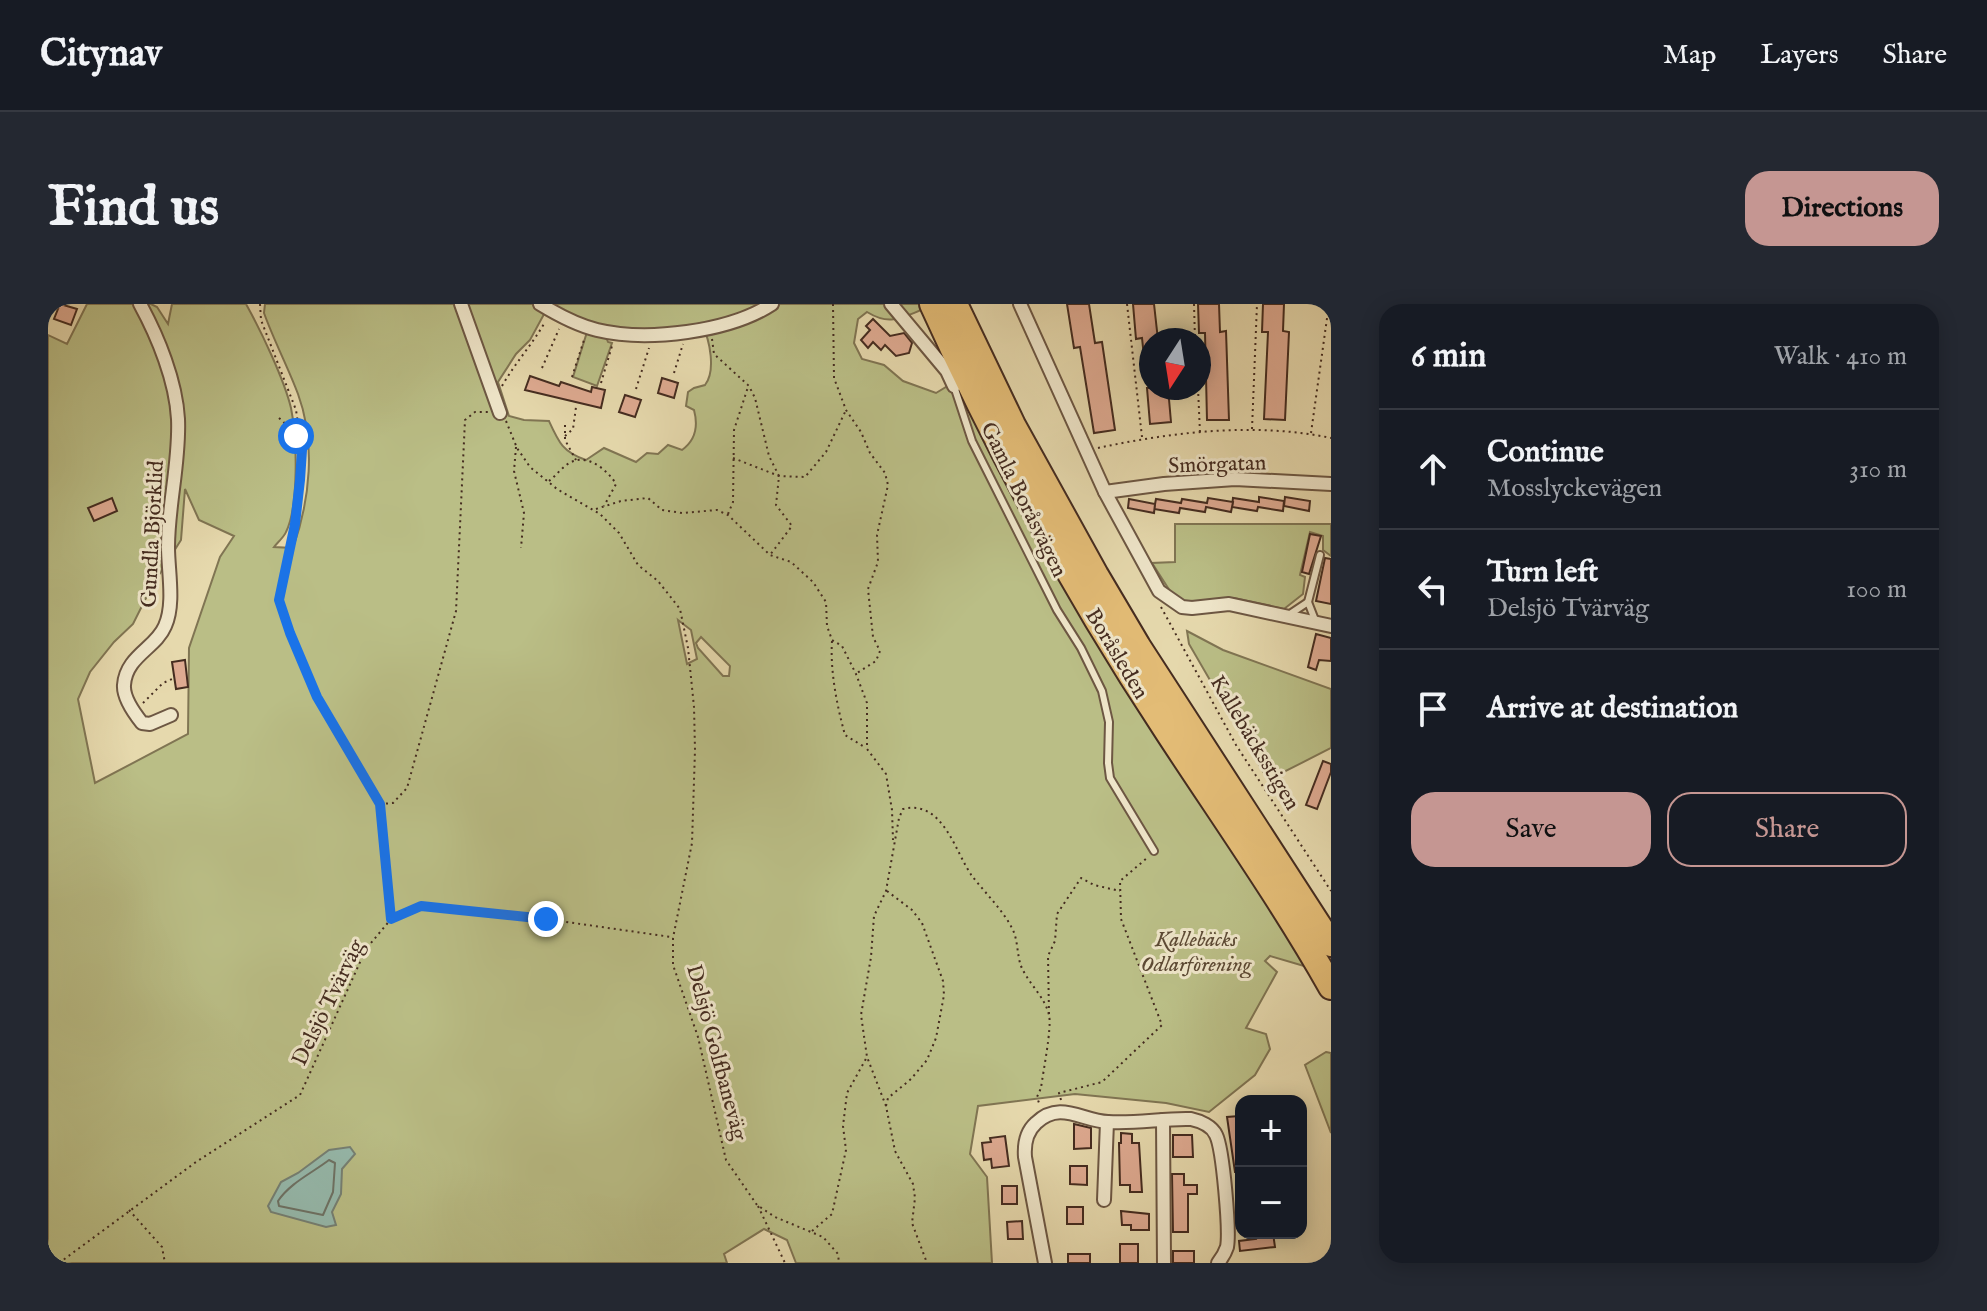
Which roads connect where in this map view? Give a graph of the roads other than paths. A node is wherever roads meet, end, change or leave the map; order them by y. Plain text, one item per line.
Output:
1 (140, 304) edge
2 (461, 304) edge
3 (772, 304) edge
4 (891, 304) edge
5 (932, 304) edge
6 (955, 304) edge
7 (1020, 304) edge
8 (546, 308) edge
9 (954, 386) joint
10 (500, 413) road end
11 (1331, 484) edge
12 (1105, 492) junction
13 (1320, 555) dead end
14 (1308, 602) junction
15 (1287, 617) junction
16 (1316, 624) junction
17 (1331, 626) edge
18 (171, 715) dead end
19 (1154, 851) road end
20 (1331, 944) edge
21 (1331, 987) edge
22 (1163, 1120) junction
23 (1107, 1122) junction
24 (1104, 1200) dead end
25 (1045, 1263) edge
26 (1164, 1263) edge
27 (1218, 1263) edge

1 - 18 street, Gundla Björklid
2 - 10 street
3 - 8 street
4 - 9 street, Gamla Boråsvägen
5 - 21 highway, Boråsleden
6 - 20 highway, Boråsleden
7 - 12 street
9 - 19 lane, Gamla Boråsvägen
11 - 12 street, Smörgatan
12 - 15 street
13 - 14 lane
14 - 15 lane
14 - 16 lane
15 - 16 street
16 - 17 street
22 - 23 street
22 - 26 street
22 - 27 street
23 - 24 street
23 - 25 street

